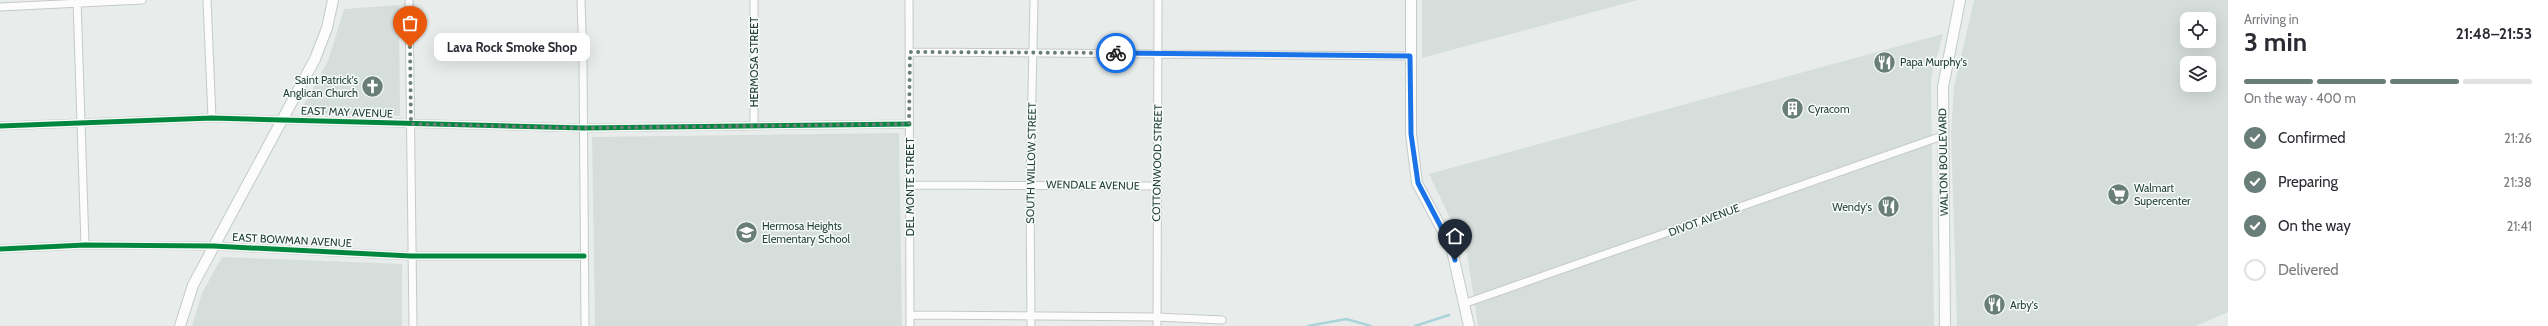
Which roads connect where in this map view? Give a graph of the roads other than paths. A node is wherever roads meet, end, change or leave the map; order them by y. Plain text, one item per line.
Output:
1 (142, 0) edge
2 (208, 0) edge
3 (333, 0) edge
4 (409, 0) edge
5 (581, 0) edge
6 (754, 0) edge
7 (909, 0) edge
8 (1034, 0) edge
9 (1158, 0) edge
10 (1410, 0) edge
11 (1960, 0) edge
12 (77, 1) edge
13 (0, 7) edge
14 (910, 52) junction
15 (1034, 53) junction
16 (1158, 54) junction
17 (1410, 56) junction
18 (212, 118) junction
19 (284, 120) junction
20 (82, 122) junction
21 (411, 124) junction
22 (909, 124) junction
23 (754, 125) junction
24 (0, 126) edge
25 (584, 128) junction
26 (1942, 136) junction
27 (1030, 184) junction
28 (910, 185) junction
29 (1156, 186) junction
30 (85, 245) junction
31 (213, 246) junction
32 (0, 249) edge
33 (411, 256) junction
34 (584, 256) junction
35 (1466, 303) junction
36 (910, 315) junction
37 (1031, 317) junction
38 (1157, 317) junction
39 (1222, 320) dead end
40 (180, 326) edge
41 (413, 326) edge
42 (585, 326) edge
43 (910, 326) edge
44 (1030, 326) edge
45 (1157, 326) edge
46 (1469, 326) edge
47 (1946, 326) edge

1 - 12 street
2 - 18 street
3 - 19 street
4 - 21 street
5 - 25 street
6 - 23 street, HERMOSA STREET
7 - 14 street, DEL MONTE STREET
8 - 15 street, SOUTH WILLOW STREET
9 - 16 street, COTTONWOOD STREET
10 - 17 street
11 - 26 street, WALTON BOULEVARD
12 - 13 street
12 - 20 street
14 - 15 street
14 - 22 street, DEL MONTE STREET
15 - 16 street
15 - 27 street, SOUTH WILLOW STREET
16 - 17 street
16 - 29 street, COTTONWOOD STREET
17 - 35 street
18 - 19 street, EAST MAY AVENUE
18 - 20 street, EAST MAY AVENUE
19 - 21 street, EAST MAY AVENUE
19 - 31 street
20 - 24 street, EAST MAY AVENUE
20 - 30 street
21 - 25 street, EAST MAY AVENUE
21 - 33 street
22 - 23 street, EAST MAY AVENUE
22 - 28 street, DEL MONTE STREET
23 - 25 street, EAST MAY AVENUE
25 - 34 street
26 - 35 street, DIVOT AVENUE
26 - 47 street, WALTON BOULEVARD
27 - 28 street, WENDALE AVENUE
27 - 29 street, WENDALE AVENUE
27 - 37 street, SOUTH WILLOW STREET
28 - 36 street, DEL MONTE STREET
29 - 38 street, COTTONWOOD STREET
30 - 31 street, EAST BOWMAN AVENUE
30 - 32 street, EAST BOWMAN AVENUE
31 - 33 street, EAST BOWMAN AVENUE
31 - 40 street
33 - 34 street, EAST BOWMAN AVENUE
33 - 41 street
34 - 42 street
35 - 46 street
36 - 37 street
36 - 43 street, DEL MONTE STREET
37 - 38 street
37 - 44 street, SOUTH WILLOW STREET
38 - 39 street
38 - 45 street, COTTONWOOD STREET

